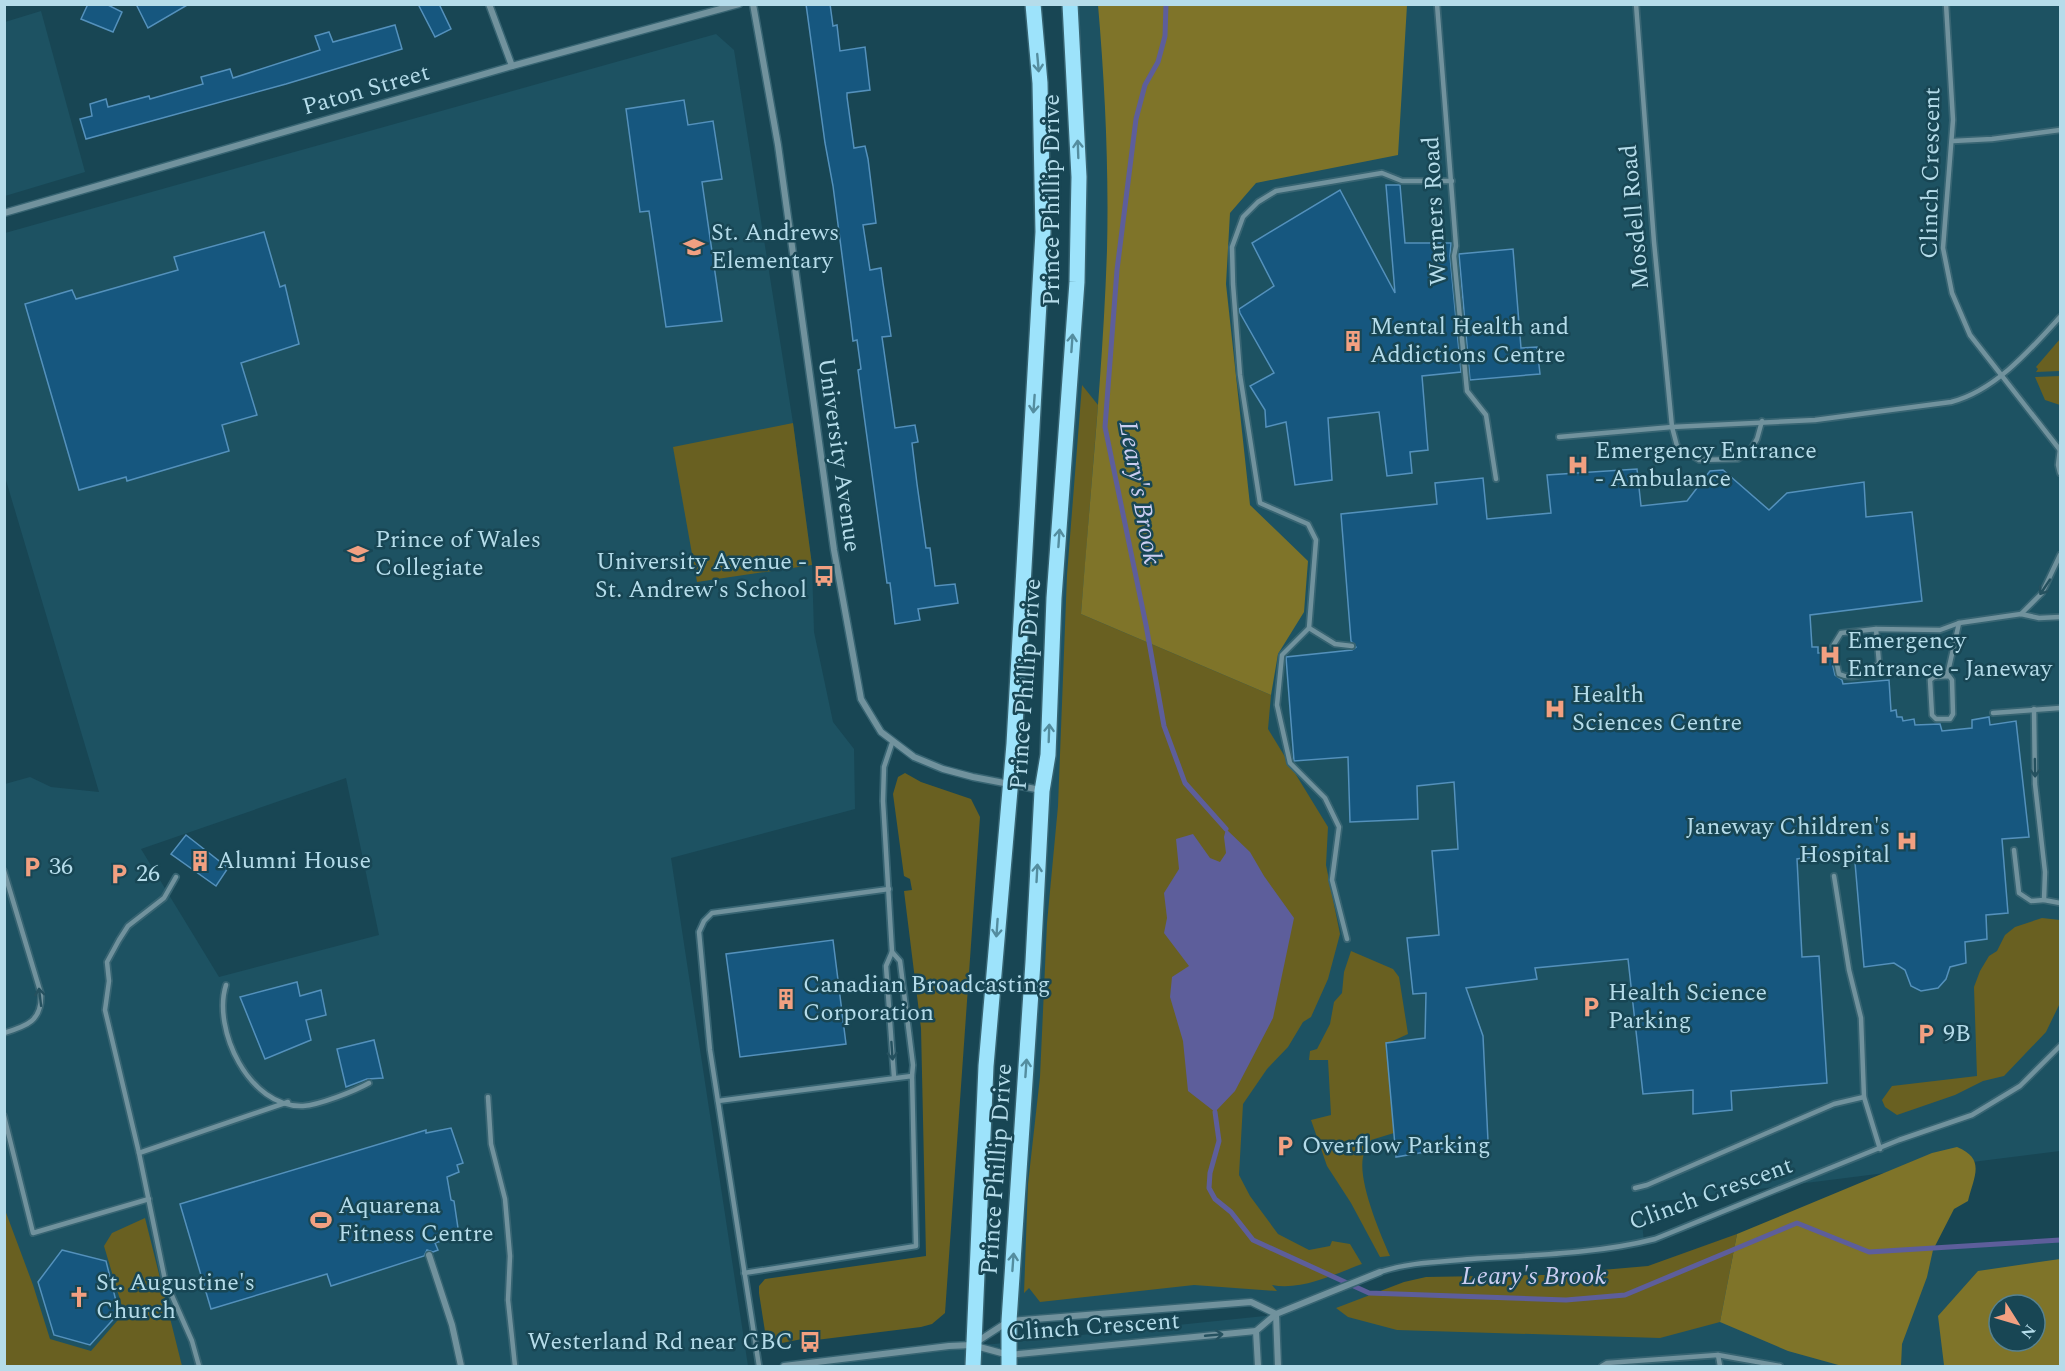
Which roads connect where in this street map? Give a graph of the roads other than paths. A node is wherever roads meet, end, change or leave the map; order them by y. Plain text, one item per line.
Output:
1 (489, 4) edge
2 (739, 4) edge
3 (753, 4) edge
4 (1033, 4) edge
5 (1070, 4) edge
6 (1437, 4) edge
7 (1636, 4) edge
8 (1946, 4) edge
9 (512, 66) junction
10 (2061, 130) edge
11 (1953, 141) junction
12 (1452, 181) junction
13 (4, 213) edge
14 (2061, 317) edge
15 (2001, 374) junction
16 (1762, 421) junction
17 (1672, 427) junction
18 (1559, 437) dead end
19 (2060, 450) edge
20 (2061, 472) edge
21 (1496, 479) dead end
22 (2061, 555) edge
23 (2021, 614) junction
24 (2061, 617) edge
25 (1959, 623) junction
26 (1310, 628) junction
27 (1876, 629) junction
28 (1352, 646) dead end
29 (1947, 675) junction
30 (2061, 708) edge
31 (2034, 709) junction
32 (1993, 713) dead end
33 (892, 743) junction
34 (1010, 786) junction
35 (1041, 790) junction
36 (2014, 850) dead end
37 (4, 872) edge
38 (1834, 876) dead end
39 (176, 877) dead end
40 (889, 889) junction
41 (2044, 900) junction
42 (2061, 903) edge
43 (1347, 939) dead end
44 (892, 952) junction
45 (226, 985) dead end
46 (4, 1033) edge
47 (2061, 1046) edge
48 (912, 1076) junction
49 (894, 1077) junction
50 (369, 1083) dead end
51 (488, 1097) dead end
52 (1864, 1097) junction
53 (718, 1101) junction
54 (288, 1102) junction
55 (4, 1116) edge
56 (1880, 1149) junction
57 (139, 1153) junction
58 (1635, 1188) dead end
59 (149, 1199) junction
60 (429, 1255) dead end
61 (1380, 1272) joint
62 (744, 1273) junction
63 (1276, 1314) junction
64 (1009, 1321) junction
65 (1256, 1331) junction
66 (972, 1345) junction
67 (1718, 1355) junction
68 (1009, 1361) edge
69 (809, 1365) edge
70 (199, 1366) edge
71 (461, 1366) edge
72 (515, 1366) edge
73 (759, 1366) edge
74 (784, 1366) edge
75 (973, 1366) edge
76 (1258, 1366) edge
77 (1278, 1366) edge
78 (1602, 1366) edge
79 (1720, 1366) edge
80 (1780, 1366) edge

1 - 9 street
2 - 9 street, Paton Street
3 - 33 street, University Avenue
4 -> 34 main road, Prince Phillip Drive
35 -> 5 main road, Prince Phillip Drive
6 - 12 lane, Warners Road
7 - 17 lane, Mosdell Road
8 - 11 lane, Clinch Crescent
9 - 13 street, Paton Street
10 - 11 lane
11 - 15 lane, Clinch Crescent
12 - 21 lane, Warners Road
12 - 26 lane
14 - 15 lane
15 - 16 lane
15 - 19 lane, Clinch Crescent
16 - 17 lane
16 - 17 lane
17 - 18 lane
19 - 20 lane
22 -> 23 lane
23 - 24 lane
23 - 25 lane
25 - 27 lane
25 - 29 lane
26 - 28 lane
26 - 43 lane
27 - 27 lane
29 - 29 lane
30 - 31 lane
31 - 32 lane
31 -> 41 lane
33 - 34 street, University Avenue
33 - 40 lane
34 - 35 street, University Avenue
34 -> 66 main road, Prince Phillip Drive
64 -> 35 main road, Prince Phillip Drive
36 - 41 lane
46 -> 37 lane
38 - 52 lane
39 - 57 lane
40 - 44 lane
40 - 53 lane
41 - 42 lane
44 - 48 lane
44 -> 49 lane
45 - 54 lane
47 - 56 lane, Clinch Crescent
48 - 49 lane
48 - 62 lane
49 - 53 lane
50 - 54 lane
51 - 72 lane
52 - 56 lane
52 - 58 lane
53 - 62 lane
54 - 57 lane
55 - 59 lane
56 - 61 lane, Clinch Crescent
57 - 59 lane
59 - 70 lane
60 - 71 street
61 - 63 street, Clinch Crescent
62 - 73 lane
63 - 64 street, Clinch Crescent
63 - 65 street, Clinch Crescent
63 - 77 street
64 - 66 street, Clinch Crescent
64 - 68 main road, Prince Phillip Drive
68 -> 65 street, Clinch Crescent
65 - 76 street
66 - 68 street, Clinch Crescent
66 - 69 street
66 - 75 main road, Prince Phillip Drive
67 - 78 lane
67 - 79 lane
67 - 80 lane
69 - 74 street

